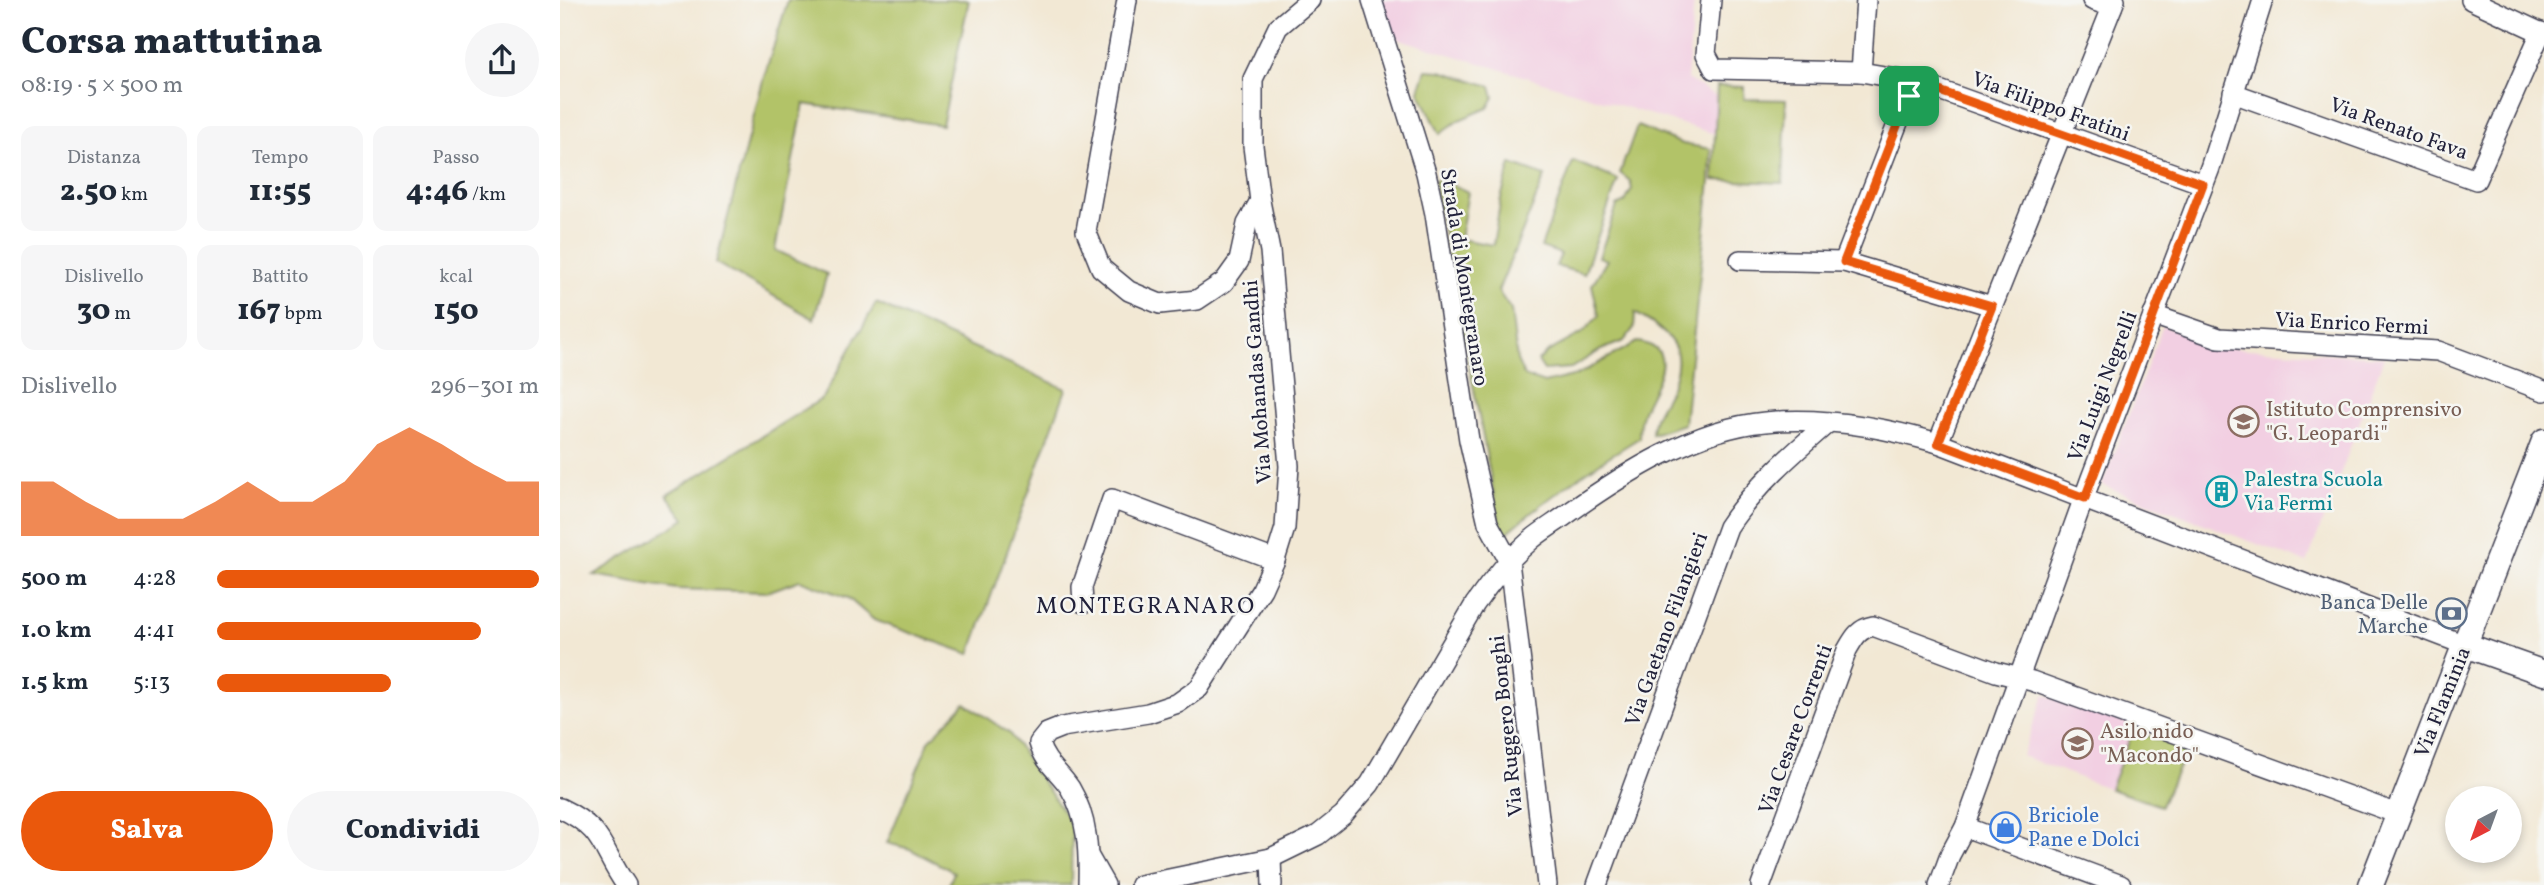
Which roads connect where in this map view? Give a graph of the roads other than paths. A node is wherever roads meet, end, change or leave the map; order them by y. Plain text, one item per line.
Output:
1 (1127, 0) edge
2 (1310, 0) edge
3 (1373, 0) edge
4 (1711, 0) edge
5 (1866, 0) edge
6 (2092, 0) edge
7 (2263, 0) edge
8 (2470, 0) edge
9 (2113, 3) edge
10 (2543, 33) edge
11 (1861, 72) junction
12 (1914, 82) junction
13 (2233, 93) junction
14 (2060, 133) junction
15 (2203, 184) junction
16 (1260, 201) junction
17 (1740, 260) dead end
18 (1844, 262) junction
19 (1992, 306) junction
20 (2153, 316) junction
21 (2544, 391) edge
22 (1829, 422) junction
23 (2544, 441) edge
24 (1938, 443) junction
25 (2085, 498) junction
26 (1275, 560) junction
27 (1509, 561) junction
28 (1083, 603) dead end
29 (2465, 645) junction
30 (2544, 673) edge
31 (2018, 678) junction
32 (560, 808) edge
33 (2398, 814) junction
34 (1965, 827) junction
35 (1089, 856) junction
36 (1271, 858) junction
37 (626, 885) edge
38 (1088, 885) edge
39 (1105, 885) edge
40 (1140, 885) edge
41 (1272, 885) edge
42 (1546, 885) edge
43 (1597, 885) edge
44 (1761, 885) edge
45 (1939, 885) edge
46 (2121, 885) edge
47 (2371, 885) edge

1 - 16 street
2 - 16 street, Via Mohandas Gandhi
3 - 27 street, Strada di Montegranaro
4 - 11 street, Via Filippo Fratini
5 - 11 street
6 - 9 street
7 - 13 street, Via Luigi Negrelli
8 - 10 street
9 - 14 street
10 - 13 street, Via Renato Fava
11 - 12 street, Via Filippo Fratini
12 - 14 street, Via Filippo Fratini
12 - 18 street
13 - 15 street, Via Luigi Negrelli
14 - 15 street, Via Filippo Fratini
14 - 19 street
15 - 20 street, Via Luigi Negrelli
16 - 26 street, Via Mohandas Gandhi
17 - 18 street
18 - 19 street
19 - 24 street
20 - 21 street, Via Enrico Fermi
20 - 25 street, Via Luigi Negrelli
22 - 24 street
22 - 27 street
22 - 43 street, Via Gaetano Filangieri
23 - 29 street, Via Flaminia
24 - 25 street
25 - 29 street
25 - 31 street, Via Luigi Negrelli
26 - 28 street
26 - 35 street, Via Mohandas Gandhi
27 - 36 street
27 - 42 street, Via Ruggero Bonghi
29 - 30 street
29 - 33 street, Via Flaminia
31 - 33 street
31 - 34 street, Via Luigi Negrelli
31 - 44 street, Via Cesare Correnti
32 - 37 street
33 - 47 street, Via Flaminia
34 - 45 street, Via Luigi Negrelli
34 - 46 street
35 - 38 street
35 - 39 street
36 - 40 street
36 - 41 street

